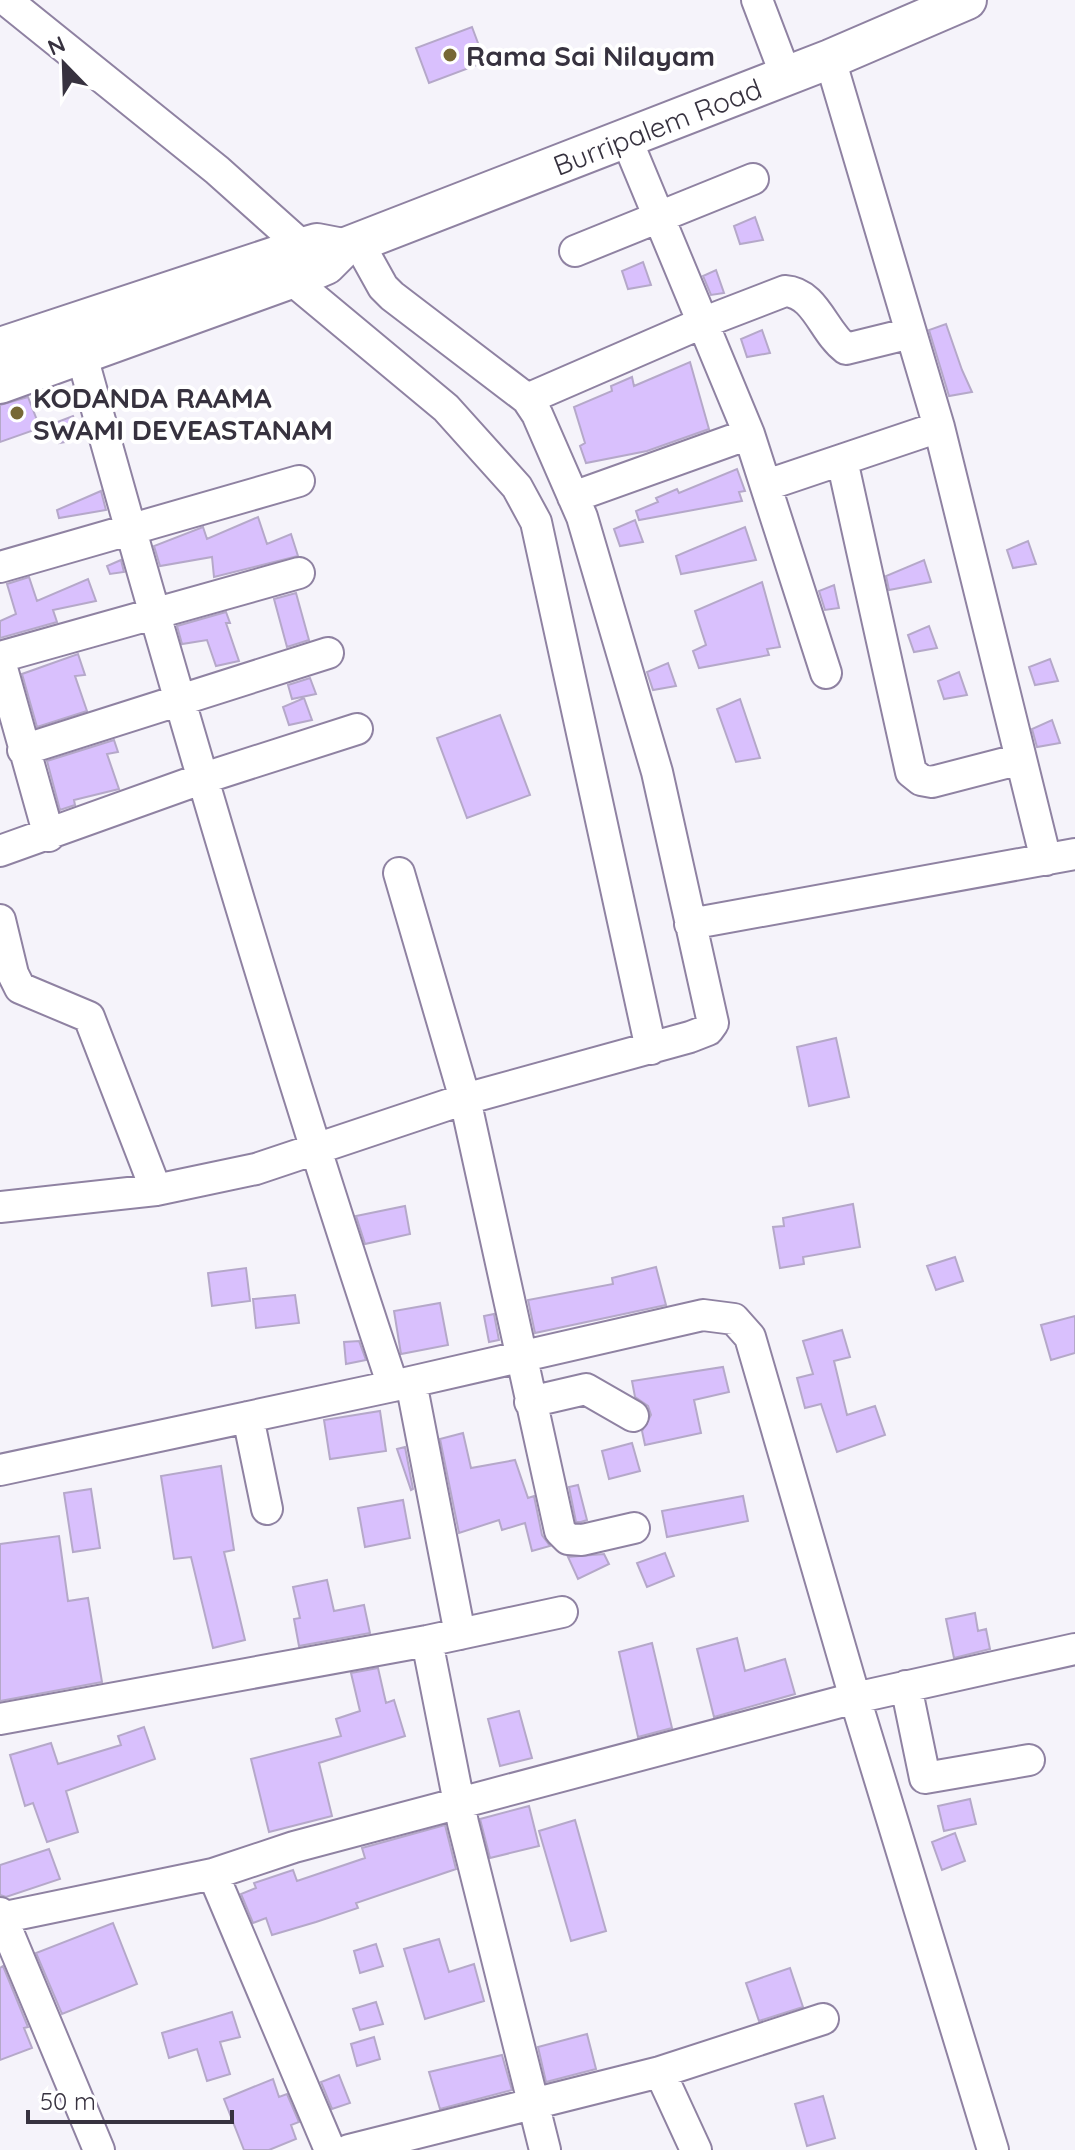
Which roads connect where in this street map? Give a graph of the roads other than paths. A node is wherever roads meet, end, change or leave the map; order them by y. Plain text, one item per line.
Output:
1 (6, 0) edge
2 (757, 0) edge
3 (967, 0) edge
4 (830, 59) junction
5 (786, 76) junction
6 (631, 153) junction
7 (753, 179) dead end
8 (653, 207) junction
9 (350, 245) junction
10 (575, 251) dead end
11 (297, 263) junction
12 (702, 323) junction
13 (911, 333) junction
14 (0, 347) edge
15 (82, 356) junction
16 (0, 384) edge
17 (527, 399) junction
18 (939, 427) junction
19 (749, 434) junction
20 (842, 460) junction
21 (299, 481) dead end
22 (767, 485) junction
23 (573, 497) junction
24 (130, 531) junction
25 (0, 567) edge
26 (299, 573) dead end
27 (154, 614) junction
28 (328, 653) dead end
29 (0, 659) edge
30 (826, 673) dead end
31 (177, 699) junction
32 (357, 729) dead end
33 (23, 750) junction
34 (1021, 759) junction
35 (201, 779) junction
36 (49, 836) junction
37 (0, 851) edge
38 (1061, 857) edge
39 (399, 873) dead end
40 (0, 920) edge
41 (690, 924) junction
42 (651, 1049) junction
43 (465, 1099) junction
44 (314, 1151) junction
45 (156, 1190) junction
46 (0, 1207) edge
47 (520, 1355) junction
48 (402, 1384) junction
49 (530, 1402) junction
50 (633, 1416) dead end
51 (248, 1417) junction
52 (0, 1470) edge
53 (267, 1509) dead end
54 (634, 1528) dead end
55 (562, 1612) dead end
56 (460, 1634) junction
57 (427, 1641) junction
58 (1075, 1649) edge
59 (906, 1686) junction
60 (855, 1698) junction
61 (0, 1719) edge
62 (1029, 1760) dead end
63 (458, 1804) junction
64 (213, 1874) junction
65 (1, 1916) edge
66 (823, 2019) dead end
67 (660, 2072) junction
68 (533, 2102) junction
69 (99, 2150) edge
70 (330, 2150) edge
71 (349, 2150) edge
72 (545, 2150) edge
73 (696, 2150) edge
74 (993, 2150) edge

1 - 11 street
2 - 5 street
3 - 4 main road, Burripalem Road
4 - 5 main road, Burripalem Road
4 - 13 street
5 - 6 main road, Burripalem Road
6 - 8 street
6 - 9 main road, Burripalem Road
7 - 8 street
8 - 10 street
8 - 12 street
9 - 11 main road, Burripalem Road
9 - 17 street
11 - 14 main road, Burripalem Road
11 - 15 main road, Burripalem Road
11 - 42 street
12 - 13 street
12 - 17 street
12 - 19 street
13 - 18 street
15 - 16 main road, Burripalem Road
15 - 24 street
17 - 23 street
18 - 20 street
18 - 34 street
19 - 22 street
19 - 23 street
20 - 22 street
20 - 34 street
21 - 24 street
22 - 30 street
23 - 41 street
24 - 25 street
24 - 27 street
26 - 27 street
27 - 29 street
27 - 31 street
28 - 31 street
29 - 33 street
31 - 33 street
31 - 35 street
32 - 35 street
33 - 36 street
34 - 38 street
35 - 36 street
35 - 44 street
36 - 37 street
38 - 41 street
39 - 43 street
40 - 45 street
41 - 42 street
42 - 43 street
43 - 44 street
43 - 47 street
44 - 45 street
44 - 48 street
45 - 46 street
47 - 48 street
47 - 49 street
47 - 60 street
48 - 51 street
48 - 56 street
49 - 50 street
49 - 54 street
51 - 52 street
51 - 53 street
55 - 56 street
56 - 57 street
57 - 61 street
57 - 63 street
58 - 59 street
59 - 60 street
59 - 62 street
60 - 63 street
60 - 74 street
63 - 64 street
63 - 68 street
64 - 65 street
64 - 70 street
65 - 69 street
66 - 67 street
67 - 68 street
67 - 73 street
68 - 71 street
68 - 72 street

